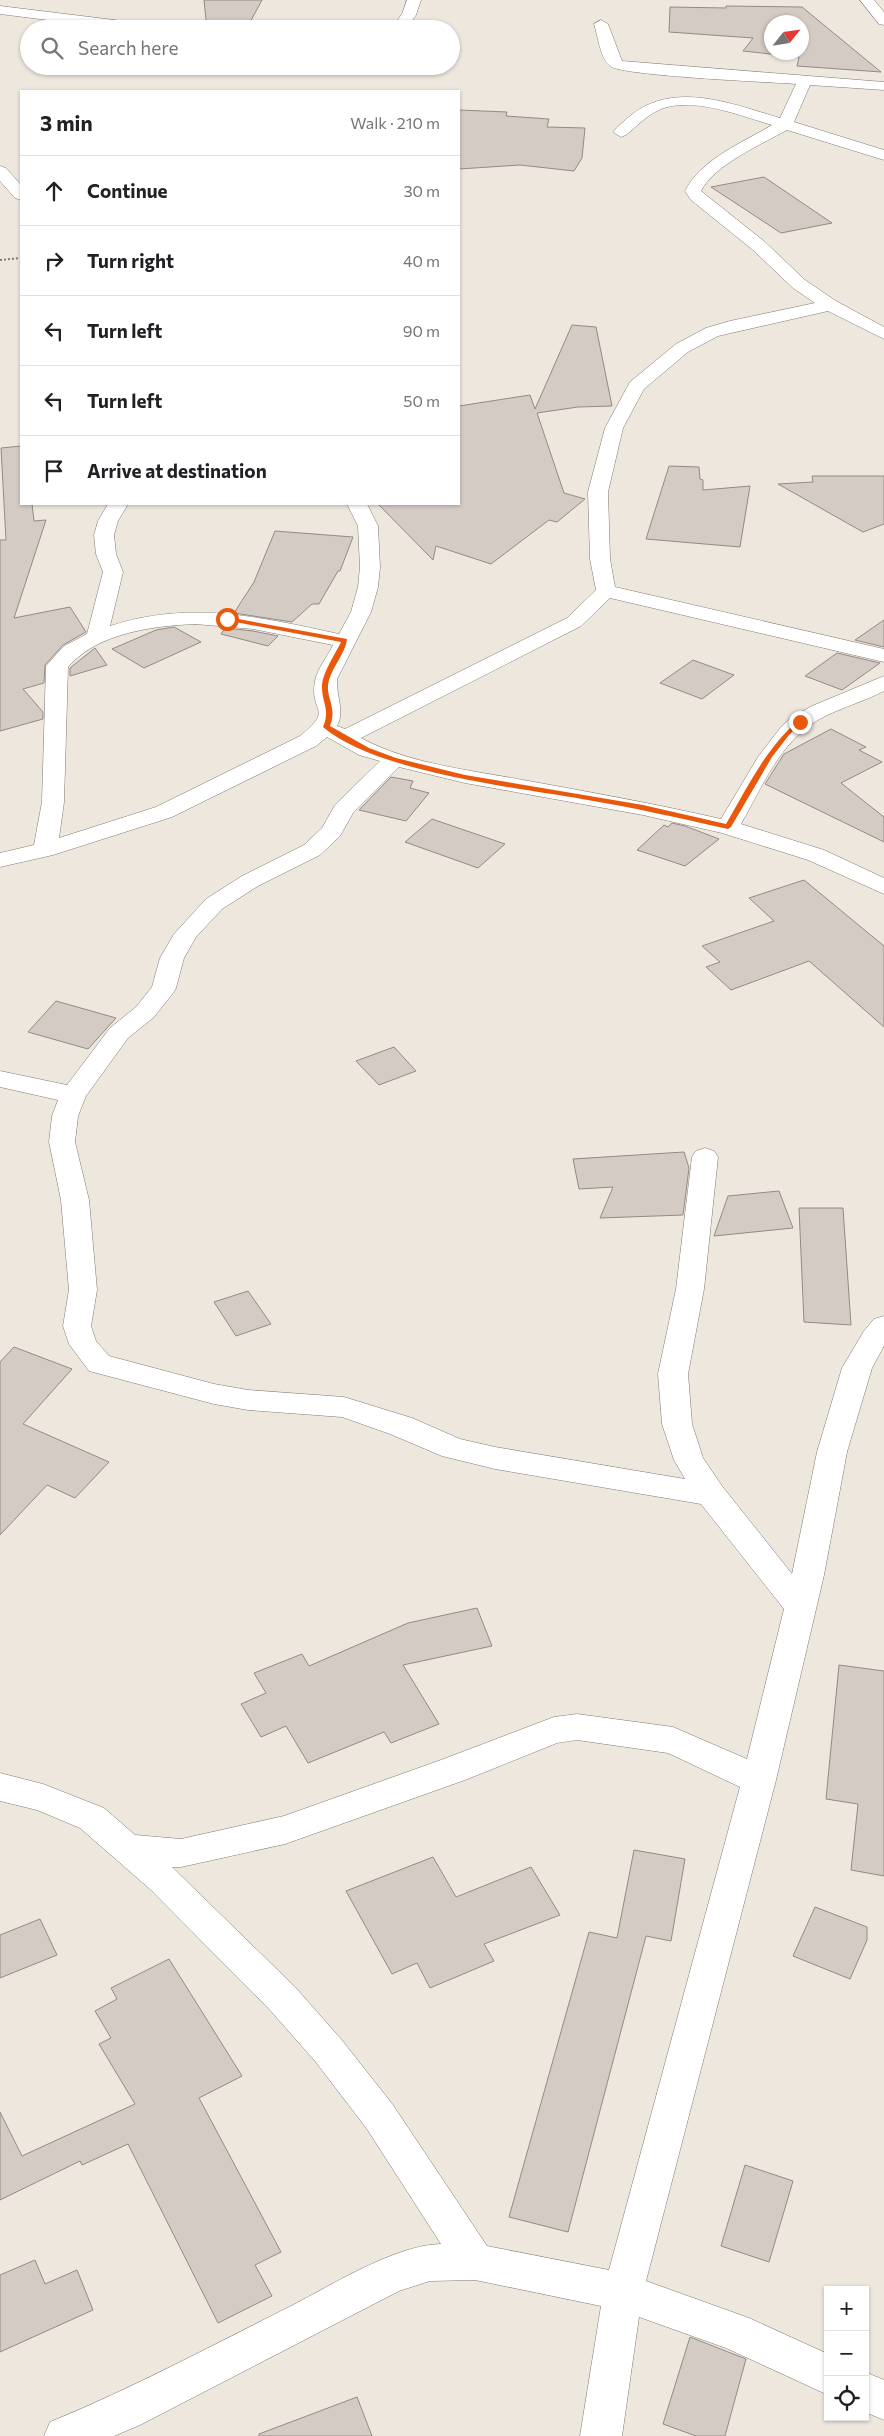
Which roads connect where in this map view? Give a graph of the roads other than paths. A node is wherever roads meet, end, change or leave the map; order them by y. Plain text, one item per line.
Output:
1 (414, 0) edge
2 (867, 0) edge
3 (0, 10) edge
4 (82, 20) edge
5 (405, 20) edge
6 (884, 21) edge
7 (601, 24) dead end
8 (805, 81) junction
9 (884, 86) edge
10 (785, 124) junction
11 (621, 132) dead end
12 (884, 155) edge
13 (0, 171) edge
14 (20, 194) edge
15 (830, 305) junction
16 (884, 334) edge
17 (117, 505) edge
18 (358, 505) edge
19 (606, 590) junction
20 (97, 638) junction
21 (344, 641) junction
22 (884, 656) edge
23 (884, 682) edge
24 (335, 733) junction
25 (394, 759) junction
26 (728, 827) junction
27 (45, 850) junction
28 (0, 860) edge
29 (884, 886) edge
30 (0, 1079) edge
31 (73, 1095) junction
32 (705, 1157) dead end
33 (884, 1326) edge
34 (711, 1494) junction
35 (800, 1606) junction
36 (759, 1780) junction
37 (0, 1787) edge
38 (129, 1849) junction
39 (476, 2262) junction
40 (623, 2292) junction
41 (824, 2372) edge
42 (869, 2394) edge
43 (884, 2400) edge
44 (65, 2436) edge
45 (601, 2436) edge

1 - 5 street
2 - 6 street
3 - 4 street
7 - 8 street
8 - 9 street
8 - 10 street
10 - 11 street
10 - 12 street
10 - 15 street
13 - 14 street
15 - 16 street
15 - 19 street
17 - 20 street
18 - 21 street
19 - 22 street
19 - 24 street
20 - 21 street
20 - 27 street
21 - 24 street
23 - 26 street
24 - 25 street
24 - 27 street
25 - 26 street
25 - 31 street
26 - 29 street
27 - 28 street
30 - 31 street
31 - 34 street
32 - 34 street
33 - 35 street
34 - 35 street
35 - 36 street
36 - 38 street
36 - 40 street
37 - 38 street
38 - 39 street
39 - 40 street
39 - 44 street
40 - 41 street
40 - 45 street
42 - 43 street

